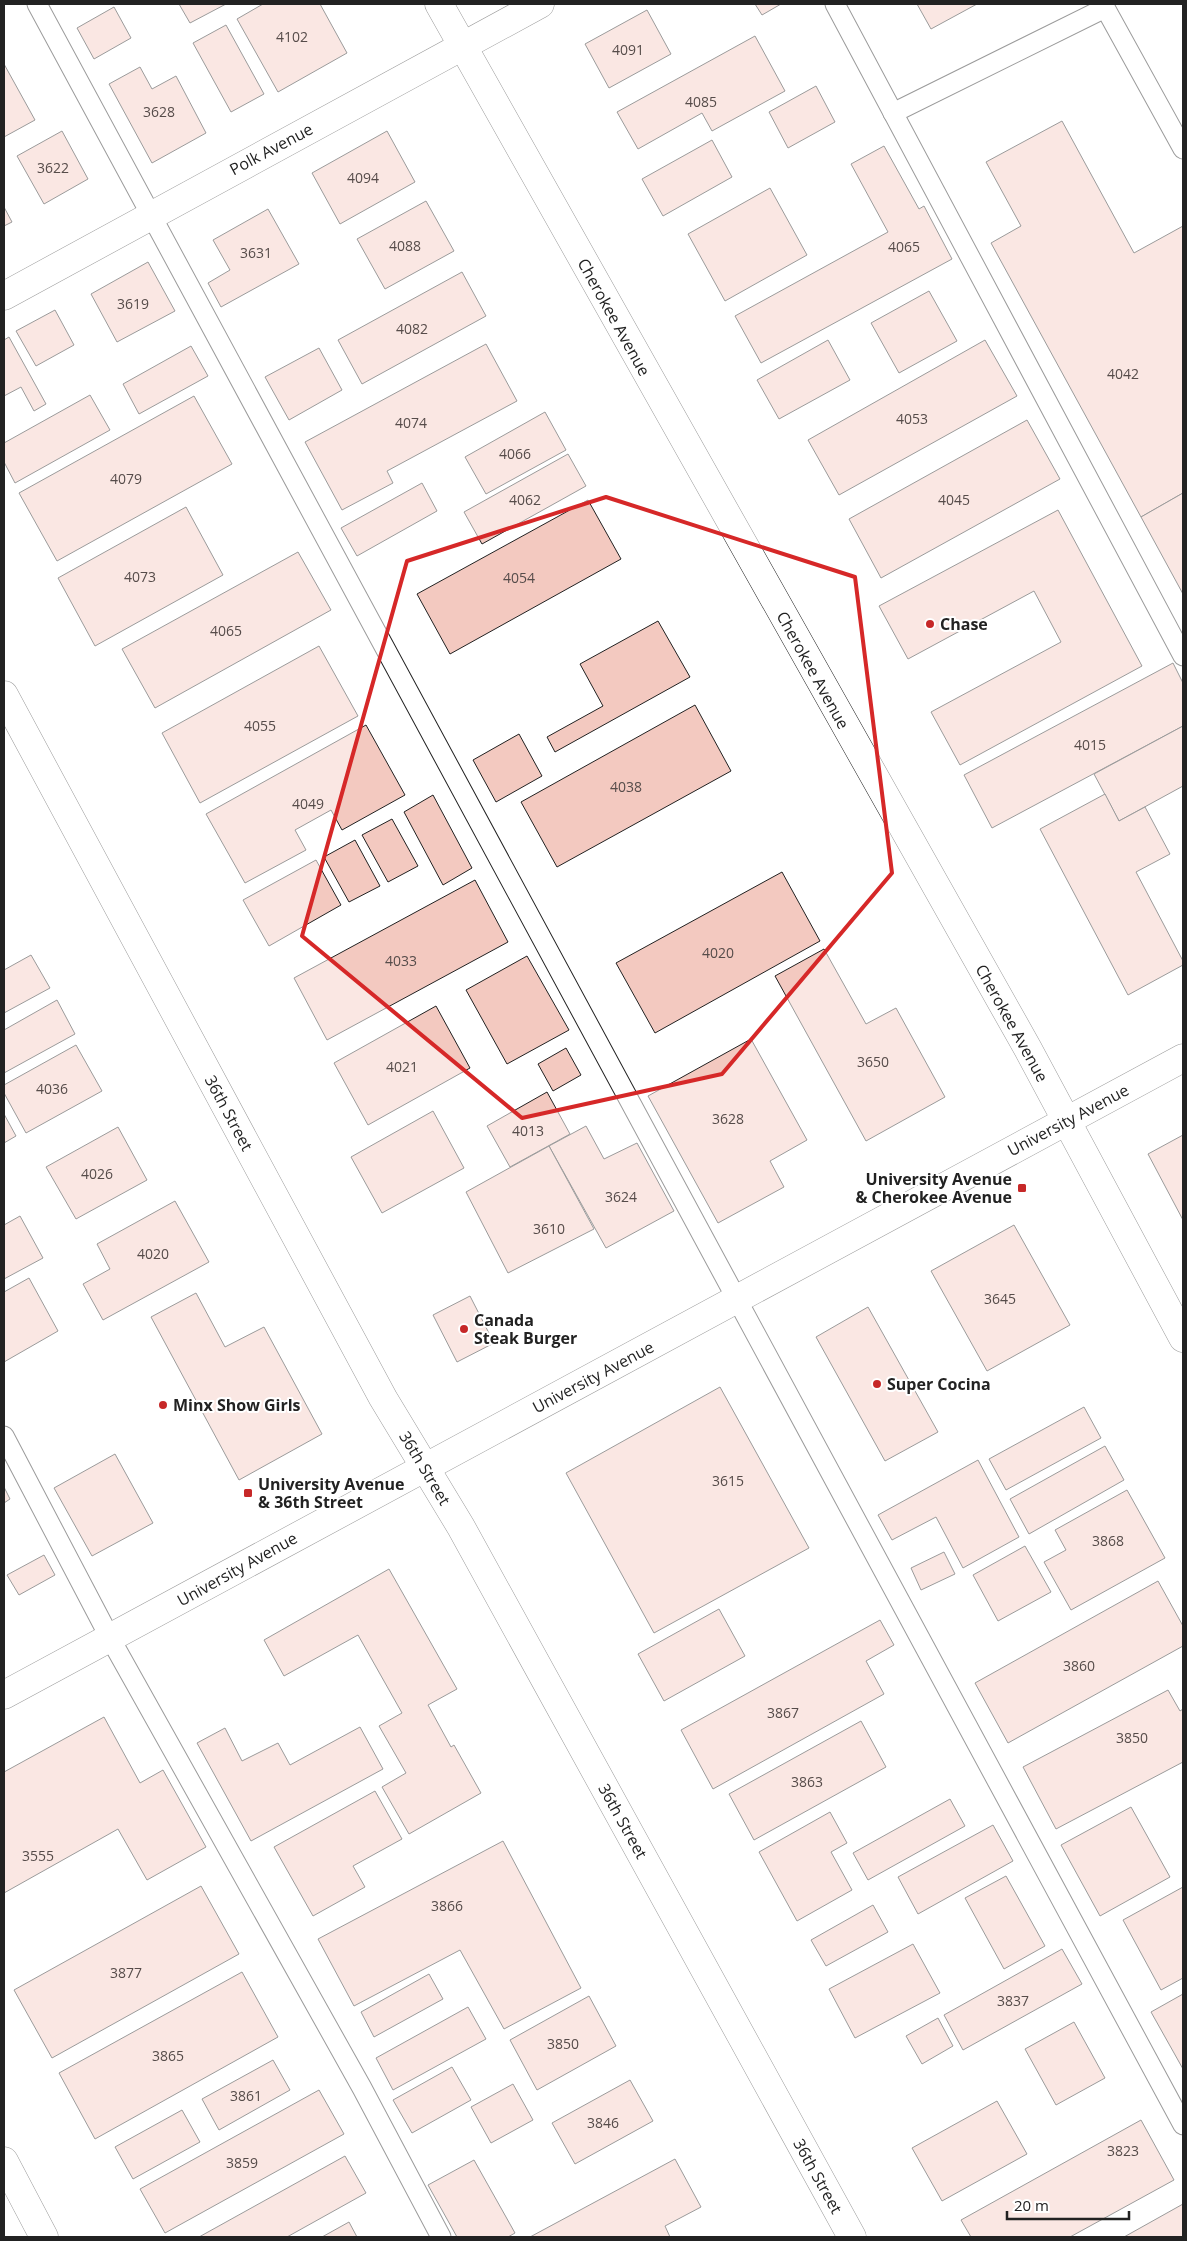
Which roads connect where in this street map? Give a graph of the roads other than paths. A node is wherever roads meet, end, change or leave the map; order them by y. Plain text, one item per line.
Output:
1 (37, 4) edge
2 (439, 4) edge
3 (540, 4) edge
4 (835, 4) edge
5 (1104, 6) edge
6 (461, 45) junction
7 (893, 113) junction
8 (1183, 149) edge
9 (150, 215) junction
10 (4, 296) edge
11 (1183, 656) edge
12 (4, 696) edge
13 (1183, 1058) edge
14 (1067, 1121) junction
15 (738, 1300) junction
16 (1183, 1338) edge
17 (4, 1436) edge
18 (424, 1467) junction
19 (110, 1638) junction
20 (4, 1695) edge
21 (1183, 2125) edge
22 (4, 2161) edge
23 (44, 2237) edge
24 (441, 2237) edge
25 (852, 2237) edge

1 - 9 lane
2 - 6 street, Cherokee Avenue
3 - 6 street, Polk Avenue
4 - 7 lane
5 - 7 lane
5 - 8 lane
6 - 9 street, Polk Avenue
6 - 14 street, Cherokee Avenue
7 - 11 lane
9 - 10 street, Polk Avenue
9 - 15 lane
12 - 18 street, 36th Street
13 - 14 street, University Avenue
14 - 15 street, University Avenue
14 - 16 street, Cherokee Avenue
15 - 18 street, University Avenue
15 - 21 lane
17 - 19 lane
18 - 19 street, University Avenue
18 - 25 street, 36th Street
19 - 20 street, University Avenue
19 - 24 lane
22 - 23 street

